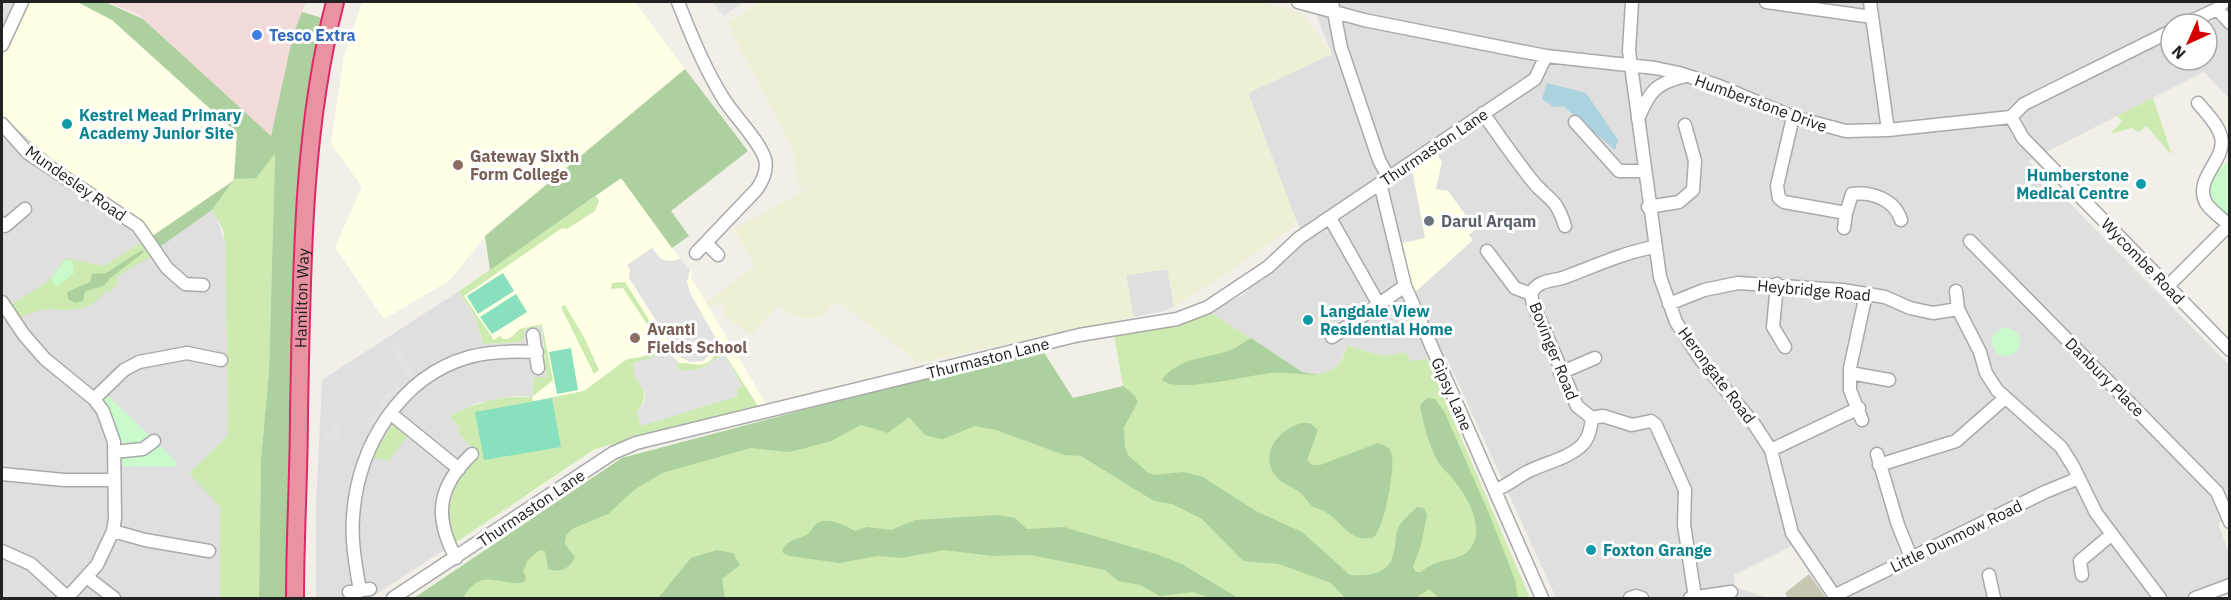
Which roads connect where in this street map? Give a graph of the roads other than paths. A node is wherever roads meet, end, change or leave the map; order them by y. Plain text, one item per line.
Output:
1 (22, 2) edge
2 (335, 2) edge
3 (678, 2) edge
4 (1298, 2) edge
5 (1632, 2) edge
6 (1766, 2) edge
7 (1870, 2) edge
8 (2221, 5) edge
9 (1333, 7) edge
10 (1872, 17) junction
11 (2229, 23) edge
12 (2159, 37) edge
13 (2, 45) edge
14 (1546, 56) junction
15 (1632, 65) junction
16 (1688, 76) junction
17 (2198, 103) dead end
18 (1484, 113) junction
19 (1793, 117) junction
20 (2011, 117) junction
21 (1638, 120) junction
22 (1575, 122) dead end
23 (2, 124) edge
24 (1685, 125) dead end
25 (1888, 130) junction
26 (1644, 171) junction
27 (1384, 180) junction
28 (1648, 207) junction
29 (25, 209) dead end
30 (1846, 213) junction
31 (1330, 218) junction
32 (1900, 220) dead end
33 (2, 224) edge
34 (1565, 226) dead end
35 (2229, 226) edge
36 (1844, 228) dead end
37 (1970, 241) dead end
38 (706, 243) junction
39 (1654, 248) junction
40 (1487, 250) dead end
41 (696, 253) dead end
42 (718, 255) dead end
43 (203, 285) dead end
44 (1405, 285) junction
45 (1778, 285) junction
46 (2168, 286) junction
47 (1956, 291) dead end
48 (1531, 294) junction
49 (1866, 294) junction
50 (2, 302) edge
51 (1378, 303) junction
52 (1669, 304) junction
53 (1958, 309) junction
54 (533, 335) dead end
55 (1332, 337) dead end
56 (1785, 347) dead end
57 (2229, 350) edge
58 (537, 351) junction
59 (1595, 358) dead end
60 (221, 360) dead end
61 (538, 368) dead end
62 (1560, 373) junction
63 (1850, 373) junction
64 (1889, 380) dead end
65 (2005, 398) junction
66 (94, 399) junction
67 (390, 413) junction
68 (1592, 418) junction
69 (154, 441) dead end
70 (1771, 450) junction
71 (114, 452) junction
72 (472, 454) dead end
73 (459, 469) junction
74 (2, 474) edge
75 (2079, 478) junction
76 (114, 480) junction
77 (1496, 490) junction
78 (2229, 522) edge
79 (113, 531) junction
80 (2112, 534) junction
81 (209, 551) dead end
82 (2, 552) edge
83 (1911, 557) junction
84 (456, 558) junction
85 (1989, 575) dead end
86 (2082, 575) dead end
87 (88, 578) junction
88 (2229, 585) edge
89 (360, 591) dead end
90 (1731, 592) dead end
91 (1835, 597) edge
92 (68, 598) edge
93 (114, 598) edge
94 (295, 598) edge
95 (393, 598) edge
96 (1542, 598) edge
97 (1630, 598) edge
98 (1642, 598) edge
99 (1693, 598) edge
100 (1994, 598) edge
101 (2160, 598) edge
102 (2195, 598) edge

1 - 13 street
2 - 94 highway, Hamilton Way
3 - 38 street
4 - 9 street, Humberstone Drive
5 - 15 street, Herongate Road
6 - 10 street
7 - 10 street
8 - 11 street
9 - 14 street, Humberstone Drive
9 - 27 street, Gipsy Lane
10 - 25 street
12 - 20 street
14 - 15 street, Humberstone Drive
14 - 18 street, Thurmaston Lane
15 - 16 street, Humberstone Drive
15 - 21 street, Herongate Road
16 - 19 street, Humberstone Drive
16 - 21 street
17 - 35 street
18 - 27 street, Thurmaston Lane
18 - 34 street
19 - 25 street, Humberstone Drive
19 - 30 street
20 - 25 street, Humberstone Drive
20 - 46 street, Wycombe Road
21 - 26 street, Herongate Road
22 - 26 street
23 - 43 street, Mundesley Road
24 - 28 street
26 - 28 street, Herongate Road
27 - 31 street, Thurmaston Lane
27 - 44 street, Gipsy Lane
28 - 39 street, Herongate Road
29 - 33 street
30 - 32 street
30 - 36 street
31 - 51 street
31 - 84 street, Thurmaston Lane
35 - 46 street
37 - 78 street, Danbury Place
38 - 41 street
38 - 42 street
39 - 48 street, Bovinger Road
39 - 52 street, Herongate Road
40 - 48 street, Bovinger Road
44 - 51 street
44 - 77 street, Gipsy Lane
45 - 49 street, Heybridge Road
45 - 52 street, Heybridge Road
45 - 56 street
46 - 57 street, Wycombe Road
47 - 53 street
48 - 62 street, Bovinger Road
49 - 53 street, Heybridge Road
49 - 63 street
50 - 66 street
51 - 55 street
52 - 70 street, Herongate Road
53 - 65 street
54 - 58 street
58 - 61 street
58 - 67 street
59 - 62 street
60 - 66 street
62 - 68 street, Bovinger Road
63 - 64 street
63 - 70 street
65 - 75 street
65 - 83 street
66 - 71 street
67 - 73 street
67 - 89 street
68 - 77 street, Bovinger Road
68 - 99 street
69 - 71 street
70 - 91 street, Herongate Road
71 - 76 street
72 - 73 street
73 - 84 street
74 - 76 street
75 - 80 street
75 - 83 street, Little Dunmow Road
76 - 79 street
77 - 96 street, Gipsy Lane
79 - 81 street
79 - 87 street
80 - 86 street
80 - 101 street
82 - 92 street
83 - 91 street, Little Dunmow Road
84 - 95 street, Thurmaston Lane
85 - 100 street
87 - 92 street
87 - 93 street
88 - 102 street
90 - 99 street
97 - 98 street

